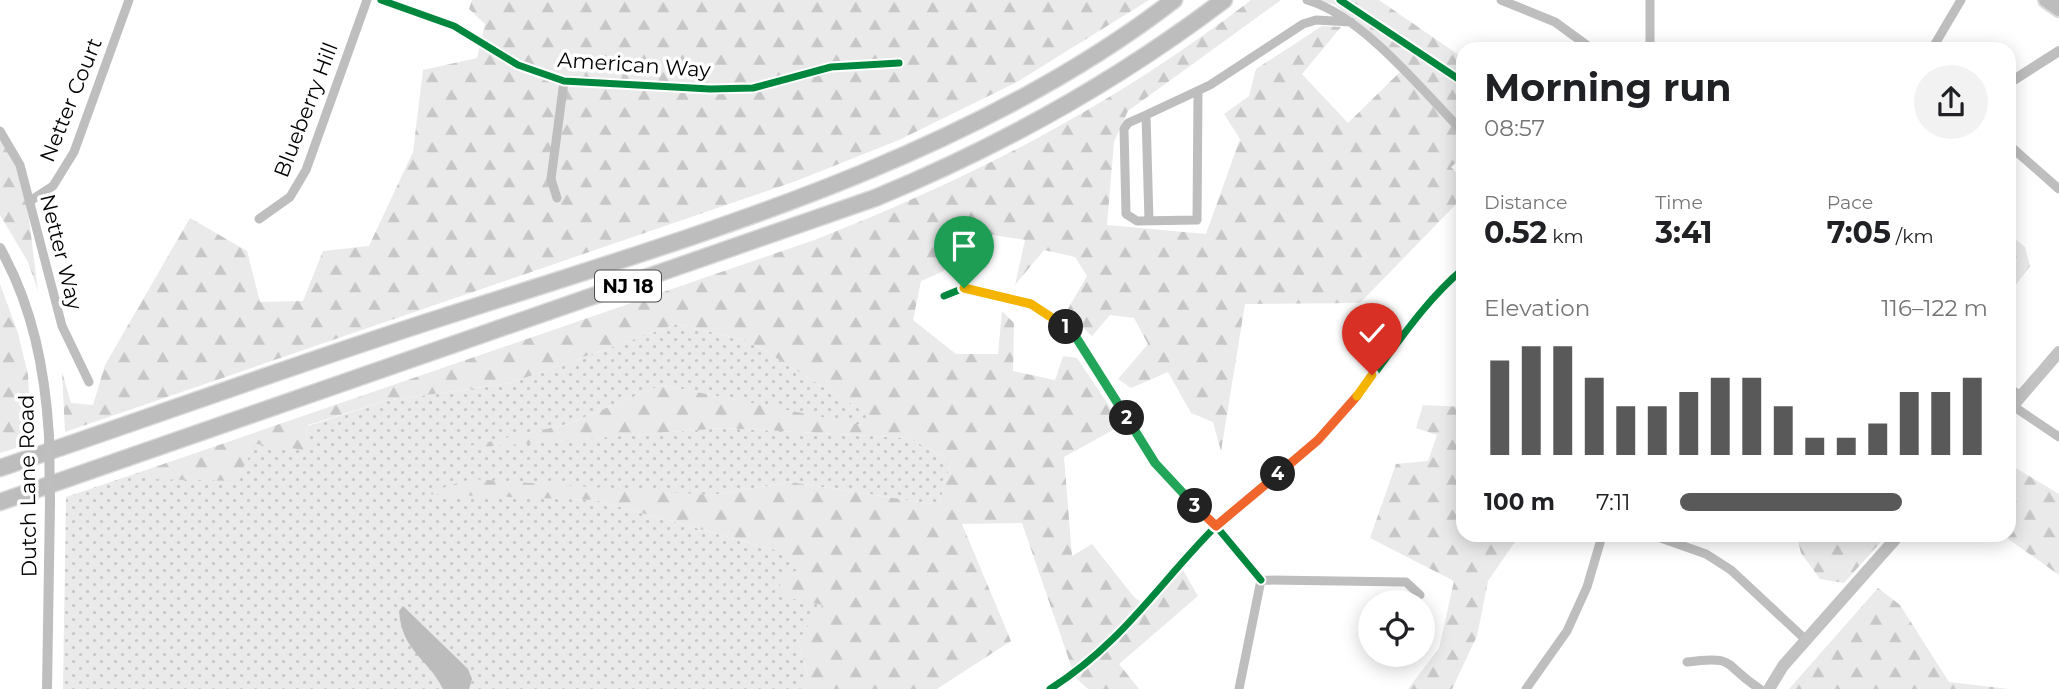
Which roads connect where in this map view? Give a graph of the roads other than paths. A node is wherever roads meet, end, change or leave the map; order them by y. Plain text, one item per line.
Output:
1 (129, 0) edge
2 (367, 0) edge
3 (381, 0) edge
4 (1174, 0) edge
5 (1224, 0) edge
6 (1307, 0) edge
7 (1501, 0) edge
8 (1650, 0) edge
9 (1961, 0) edge
10 (2046, 0) edge
11 (2059, 9) edge
12 (1351, 22) junction
13 (1582, 42) edge
14 (1650, 42) edge
15 (1936, 42) edge
16 (2059, 51) edge
17 (899, 63) dead end
18 (2016, 79) edge
19 (564, 81) junction
20 (1198, 91) junction
21 (1146, 115) junction
22 (1456, 125) edge
23 (0, 131) edge
24 (2016, 151) edge
25 (2059, 189) edge
26 (556, 198) dead end
27 (30, 201) junction
28 (259, 219) dead end
29 (1149, 221) junction
30 (0, 248) edge
31 (1456, 276) edge
32 (944, 296) dead end
33 (2059, 352) edge
34 (89, 382) dead end
35 (2016, 402) edge
36 (2016, 405) edge
37 (2059, 437) edge
38 (0, 468) edge
39 (0, 502) edge
40 (1216, 526) junction
41 (1600, 542) edge
42 (1672, 542) edge
43 (1893, 542) edge
44 (1261, 580) junction
45 (1415, 590) edge
46 (1806, 640) junction
47 (1687, 662) dead end
48 (47, 689) edge
49 (1049, 689) edge
50 (1239, 689) edge
51 (1526, 689) edge
52 (1760, 689) edge
53 (1769, 689) edge

1 - 27 street, Netter Court
2 - 28 street, Blueberry Hill
3 - 19 street, American Way
4 - 38 highway, NJ 18
5 - 39 highway, NJ 18
6 - 12 street
7 - 13 street
8 - 14 street
9 - 15 street
10 - 11 main road
12 - 20 street
12 - 22 street
16 - 18 street
17 - 19 street, American Way
19 - 26 street
20 - 21 street
20 - 29 street
21 - 29 street
21 - 29 street
23 - 27 street, Netter Way
24 - 25 street
27 - 34 street, Netter Way
30 - 48 street, Dutch Lane Road, bridge
31 - 40 street
32 - 40 street
33 - 35 main road
36 - 37 street
40 - 44 street
40 - 49 street
41 - 51 street
42 - 46 street
43 - 46 main road
44 - 45 street
44 - 50 street
46 - 53 main road
47 - 52 street

